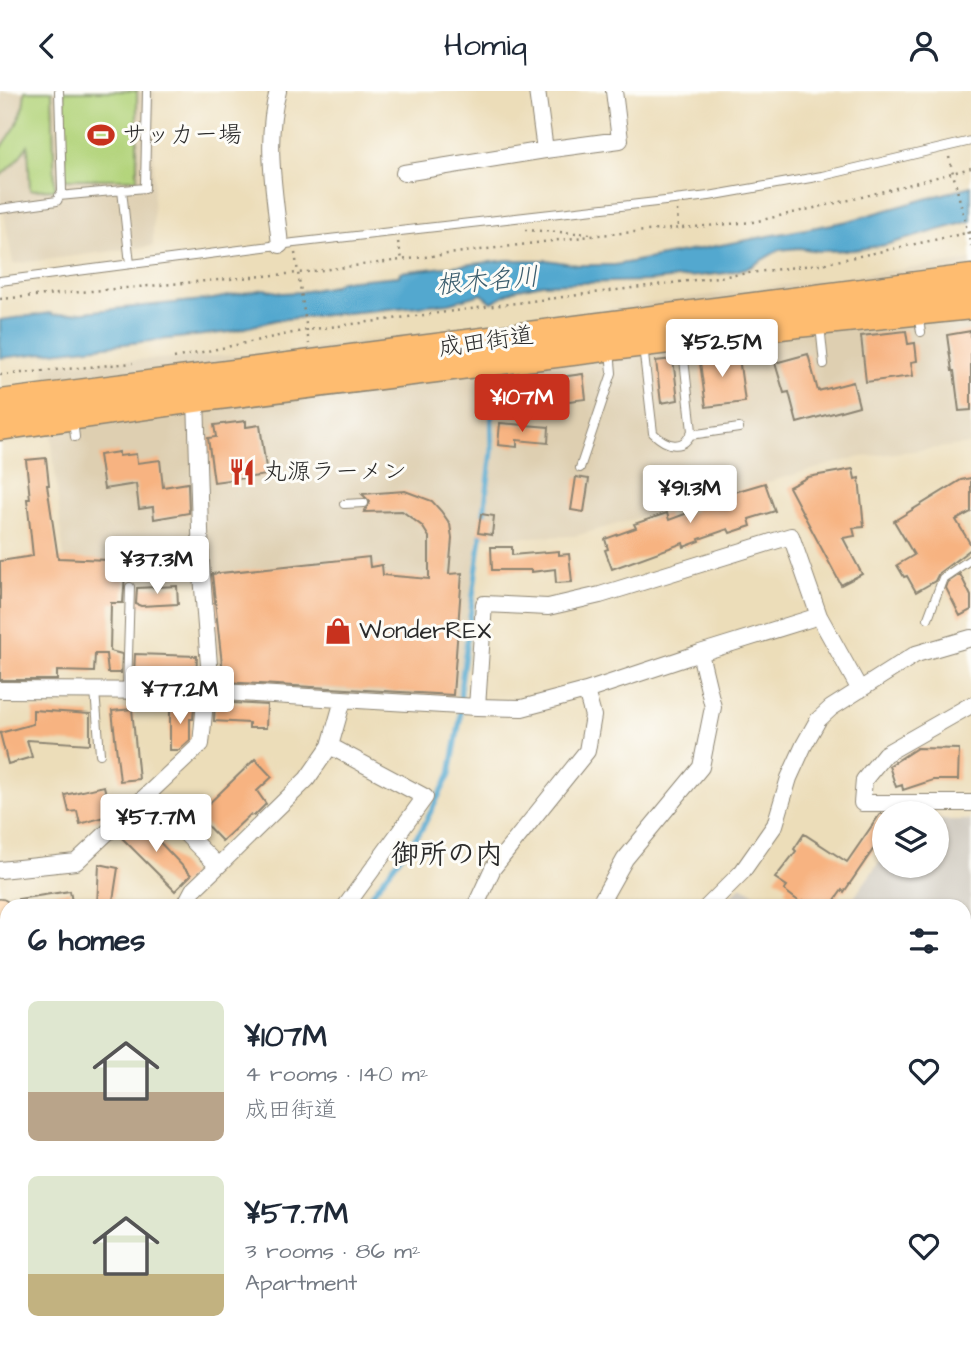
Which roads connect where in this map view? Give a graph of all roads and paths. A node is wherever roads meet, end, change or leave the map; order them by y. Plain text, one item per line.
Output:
1 (59, 91) edge
2 (147, 91) edge
3 (278, 91) edge
4 (537, 91) edge
5 (614, 91) edge
6 (971, 141) edge
7 (947, 147) junction
8 (545, 150) junction
9 (971, 168) edge
10 (404, 173) dead end
11 (953, 173) junction
12 (122, 190) junction
13 (59, 197) junction
14 (676, 199) junction
15 (0, 209) edge
16 (678, 228) junction
17 (520, 230) dead end
18 (397, 231) junction
19 (969, 232) edge
20 (599, 235) junction
21 (287, 244) junction
22 (971, 246) edge
23 (402, 259) junction
24 (130, 264) junction
25 (298, 273) junction
26 (971, 279) edge
27 (0, 281) edge
28 (0, 299) edge
29 (971, 305) edge
30 (820, 321) junction
31 (307, 330) junction
32 (682, 338) junction
33 (642, 343) junction
34 (309, 346) dead end
35 (610, 347) junction
36 (174, 358) dead end
37 (134, 363) dead end
38 (824, 364) dead end
39 (0, 375) edge
40 (196, 398) junction
41 (0, 404) edge
42 (0, 426) edge
43 (739, 428) dead end
44 (690, 435) junction
45 (580, 468) dead end
46 (364, 503) dead end
47 (344, 504) dead end
48 (971, 559) edge
49 (130, 587) dead end
50 (819, 616) junction
51 (929, 618) dead end
52 (971, 638) edge
53 (700, 653) junction
54 (0, 690) edge
55 (860, 690) junction
56 (95, 691) junction
57 (127, 691) junction
58 (208, 691) junction
59 (586, 691) junction
60 (343, 700) junction
61 (971, 705) edge
62 (474, 707) junction
63 (330, 746) junction
64 (100, 754) dead end
65 (147, 795) junction
66 (971, 803) edge
67 (218, 866) junction
68 (0, 870) edge
69 (188, 899) edge
70 (351, 899) edge
71 (479, 899) edge
72 (603, 899) edge
73 (714, 899) edge

1 - 13 lane
2 - 12 lane
3 - 21 street
4 - 8 street
5 - 8 street
6 - 7 lane
7 - 11 path
7 - 14 lane
8 - 10 street
9 - 11 path
11 - 16 path
11 - 19 path
12 - 13 lane
12 - 24 lane
13 - 15 lane
14 - 16 path
14 - 18 lane
16 - 20 path
17 - 20 path
18 - 21 lane
18 - 23 path
19 - 22 path
19 - 31 path
20 - 23 path
21 - 24 lane
21 - 25 path
23 - 25 path
24 - 27 lane
25 - 28 path
25 - 31 path
26 - 41 highway, 成田街道
29 - 30 highway, 成田街道
30 - 32 highway, 成田街道
30 - 38 lane
31 - 34 path
31 - 36 path
32 - 33 highway, 成田街道
32 - 44 lane
33 - 35 highway, 成田街道
33 - 44 lane
35 - 40 highway, 成田街道
35 - 45 lane
37 - 39 path
40 - 42 highway, 成田街道
40 - 58 street
43 - 44 lane
46 - 47 lane
48 - 51 lane
49 - 57 lane
50 - 53 street
50 - 55 street
50 - 62 street
52 - 55 street
53 - 59 street
53 - 72 street
54 - 56 street
55 - 73 street
56 - 57 street
56 - 64 lane
57 - 58 street
58 - 60 street
58 - 65 street
59 - 62 street
59 - 71 street
60 - 62 street
60 - 63 street
61 - 66 street
63 - 67 street
63 - 70 street
65 - 67 street
65 - 68 street
67 - 69 street

